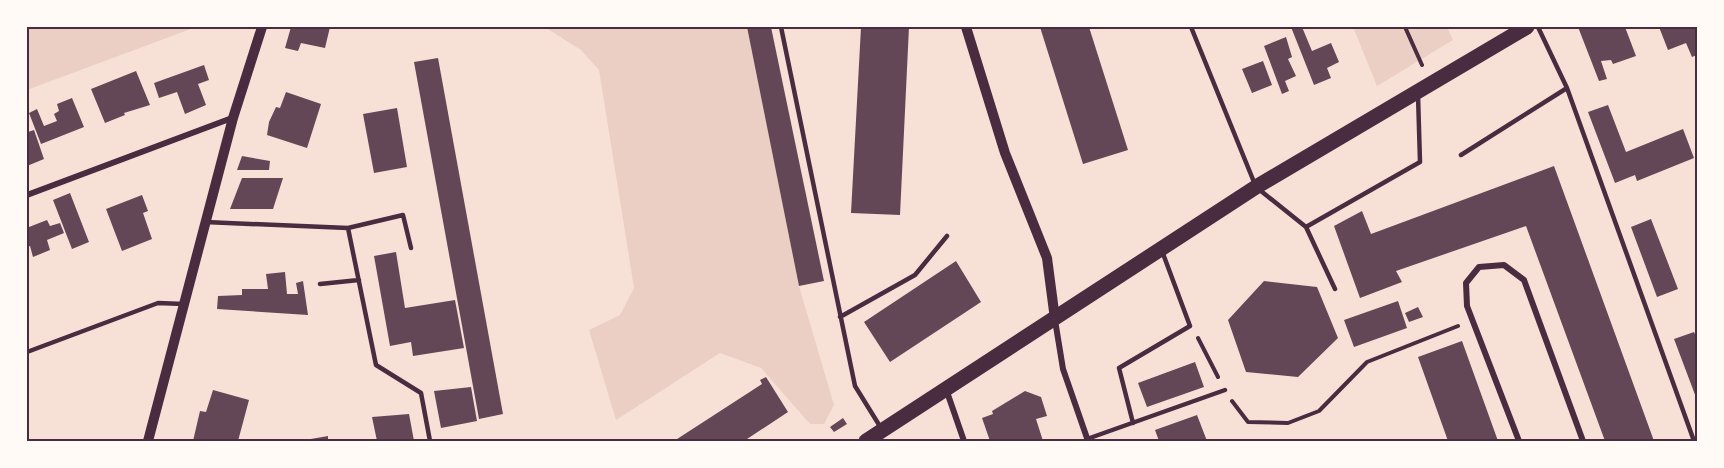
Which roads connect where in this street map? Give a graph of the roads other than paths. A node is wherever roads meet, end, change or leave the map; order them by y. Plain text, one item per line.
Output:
1 (262, 27) edge
2 (781, 27) edge
3 (966, 27) edge
4 (1191, 27) edge
5 (1527, 27) edge
6 (1538, 27) edge
7 (1425, 88) junction
8 (1567, 88) junction
9 (233, 118) junction
10 (1461, 155) dead end
11 (1256, 188) junction
12 (27, 195) edge
13 (205, 222) junction
14 (1306, 227) junction
15 (348, 228) junction
16 (947, 236) dead end
17 (411, 248) dead end
18 (1162, 250) junction
19 (359, 280) junction
20 (320, 284) dead end
21 (1335, 289) dead end
22 (183, 304) junction
23 (840, 317) junction
24 (1055, 319) junction
25 (27, 352) edge
26 (946, 389) junction
27 (1224, 390) road end
28 (1132, 423) junction
29 (882, 430) junction
30 (1087, 440) edge
31 (148, 441) edge
32 (430, 441) edge
33 (866, 441) edge
34 (964, 441) edge
35 (1519, 441) edge
36 (1583, 441) edge
37 (1694, 441) edge

1 - 9 street
2 - 23 lane
3 - 24 street
4 - 11 lane
5 - 7 main road
6 - 8 lane
7 - 11 main road
7 - 14 lane
8 - 10 lane
8 - 37 lane
9 - 12 street
9 - 13 street
11 - 14 lane
11 - 18 main road
13 - 15 lane
13 - 22 street
14 - 21 lane
15 - 17 lane
15 - 19 lane
16 - 23 lane
18 - 24 main road
18 - 28 lane
19 - 20 lane
19 - 32 lane
22 - 25 lane
22 - 31 street
23 - 29 lane
24 - 26 main road
24 - 30 street
26 - 29 main road
26 - 34 street
27 - 28 lane
28 - 30 lane
29 - 33 main road
35 - 36 street

